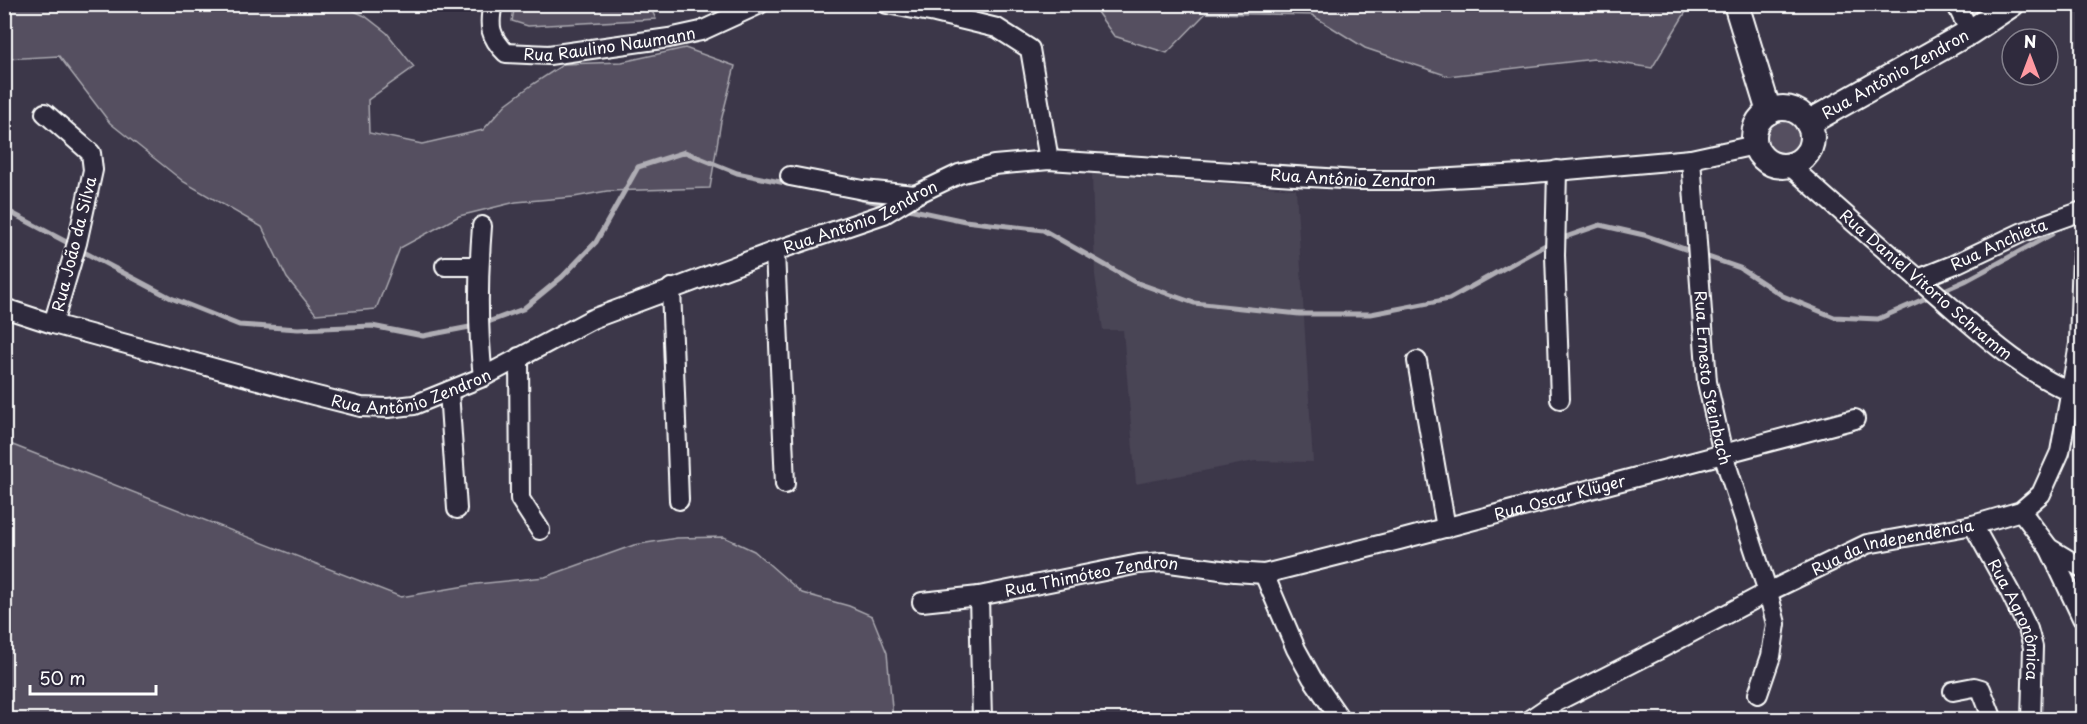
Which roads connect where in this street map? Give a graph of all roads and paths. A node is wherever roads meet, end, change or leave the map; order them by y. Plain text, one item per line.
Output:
1 (493, 4) edge
2 (760, 4) edge
3 (887, 4) edge
4 (1736, 4) edge
5 (1956, 4) edge
6 (2012, 4) edge
7 (1970, 32) junction
8 (1768, 112) junction
9 (45, 113) dead end
10 (1808, 123) junction
11 (1755, 145) junction
12 (1691, 159) junction
13 (1049, 160) junction
14 (1789, 165) junction
15 (1557, 171) junction
16 (790, 176) dead end
17 (903, 203) junction
18 (2082, 211) edge
19 (482, 226) dead end
20 (775, 251) junction
21 (2082, 255) edge
22 (445, 266) dead end
23 (478, 266) junction
24 (1922, 282) junction
25 (671, 288) junction
26 (4, 308) edge
27 (53, 324) junction
28 (2080, 344) edge
29 (519, 357) junction
30 (1417, 361) dead end
31 (483, 377) junction
32 (449, 391) junction
33 (2076, 394) edge
34 (1560, 399) dead end
35 (1855, 419) dead end
36 (1723, 454) junction
37 (784, 484) dead end
38 (679, 500) dead end
39 (457, 509) dead end
40 (2021, 511) junction
41 (1973, 525) junction
42 (1446, 528) junction
43 (540, 530) dead end
44 (2049, 548) junction
45 (2082, 568) edge
46 (1264, 574) junction
47 (1768, 592) junction
48 (979, 596) junction
49 (922, 602) dead end
50 (2082, 618) edge
51 (1953, 691) dead end
52 (1758, 694) dead end
53 (982, 720) edge
54 (1341, 720) edge
55 (1529, 720) edge
56 (1993, 720) edge
57 (2031, 720) edge

1 - 2 street, Rua Raulino Naumann
3 - 13 street
4 - 8 main road
5 - 7 street
6 - 7 main road, Rua Antônio Zendron
7 - 10 main road, Rua Antônio Zendron
8 - 10 main road
8 - 11 main road
9 - 27 street, Rua João da Silva
10 - 14 main road
11 - 12 street, Rua Antônio Zendron
11 - 14 main road
12 - 15 street, Rua Antônio Zendron
12 - 36 street, Rua Ernesto Steinbach
13 - 15 street, Rua Antônio Zendron
13 - 17 street, Rua Antônio Zendron
14 - 24 street, Rua Daniel Vitório Schramm
15 - 34 street
16 - 17 street
17 - 20 street, Rua Antônio Zendron
18 - 24 street, Rua Anchieta
19 - 23 street
20 - 25 street, Rua Antônio Zendron
20 - 37 street
21 - 28 street, Rua da Independência
22 - 23 street
23 - 31 street
24 - 33 street, Rua Daniel Vitório Schramm
25 - 29 street, Rua Antônio Zendron
25 - 38 street
26 - 27 street, Rua Antônio Zendron
27 - 32 street, Rua Antônio Zendron
28 - 33 street, Rua da Independência
29 - 31 street, Rua Antônio Zendron
29 - 43 street
30 - 42 street
31 - 32 street, Rua Antônio Zendron
32 - 39 street
33 - 40 street, Rua da Independência
35 - 36 street, Rua Oscar Klüger
36 - 42 street, Rua Oscar Klüger
36 - 47 street, Rua Ernesto Steinbach
40 - 41 street, Rua da Independência
40 - 44 street
41 - 47 street, Rua da Independência
41 - 57 street, Rua Agronômica
42 - 46 street, Rua Oscar Klüger
44 - 45 street
44 - 50 street
46 - 48 street, Rua Thimóteo Zendron
46 - 54 street
47 - 52 street, Rua Ernesto Steinbach
47 - 55 street, Rua da Independência
48 - 49 street, Rua Thimóteo Zendron
48 - 53 street
51 - 56 street

